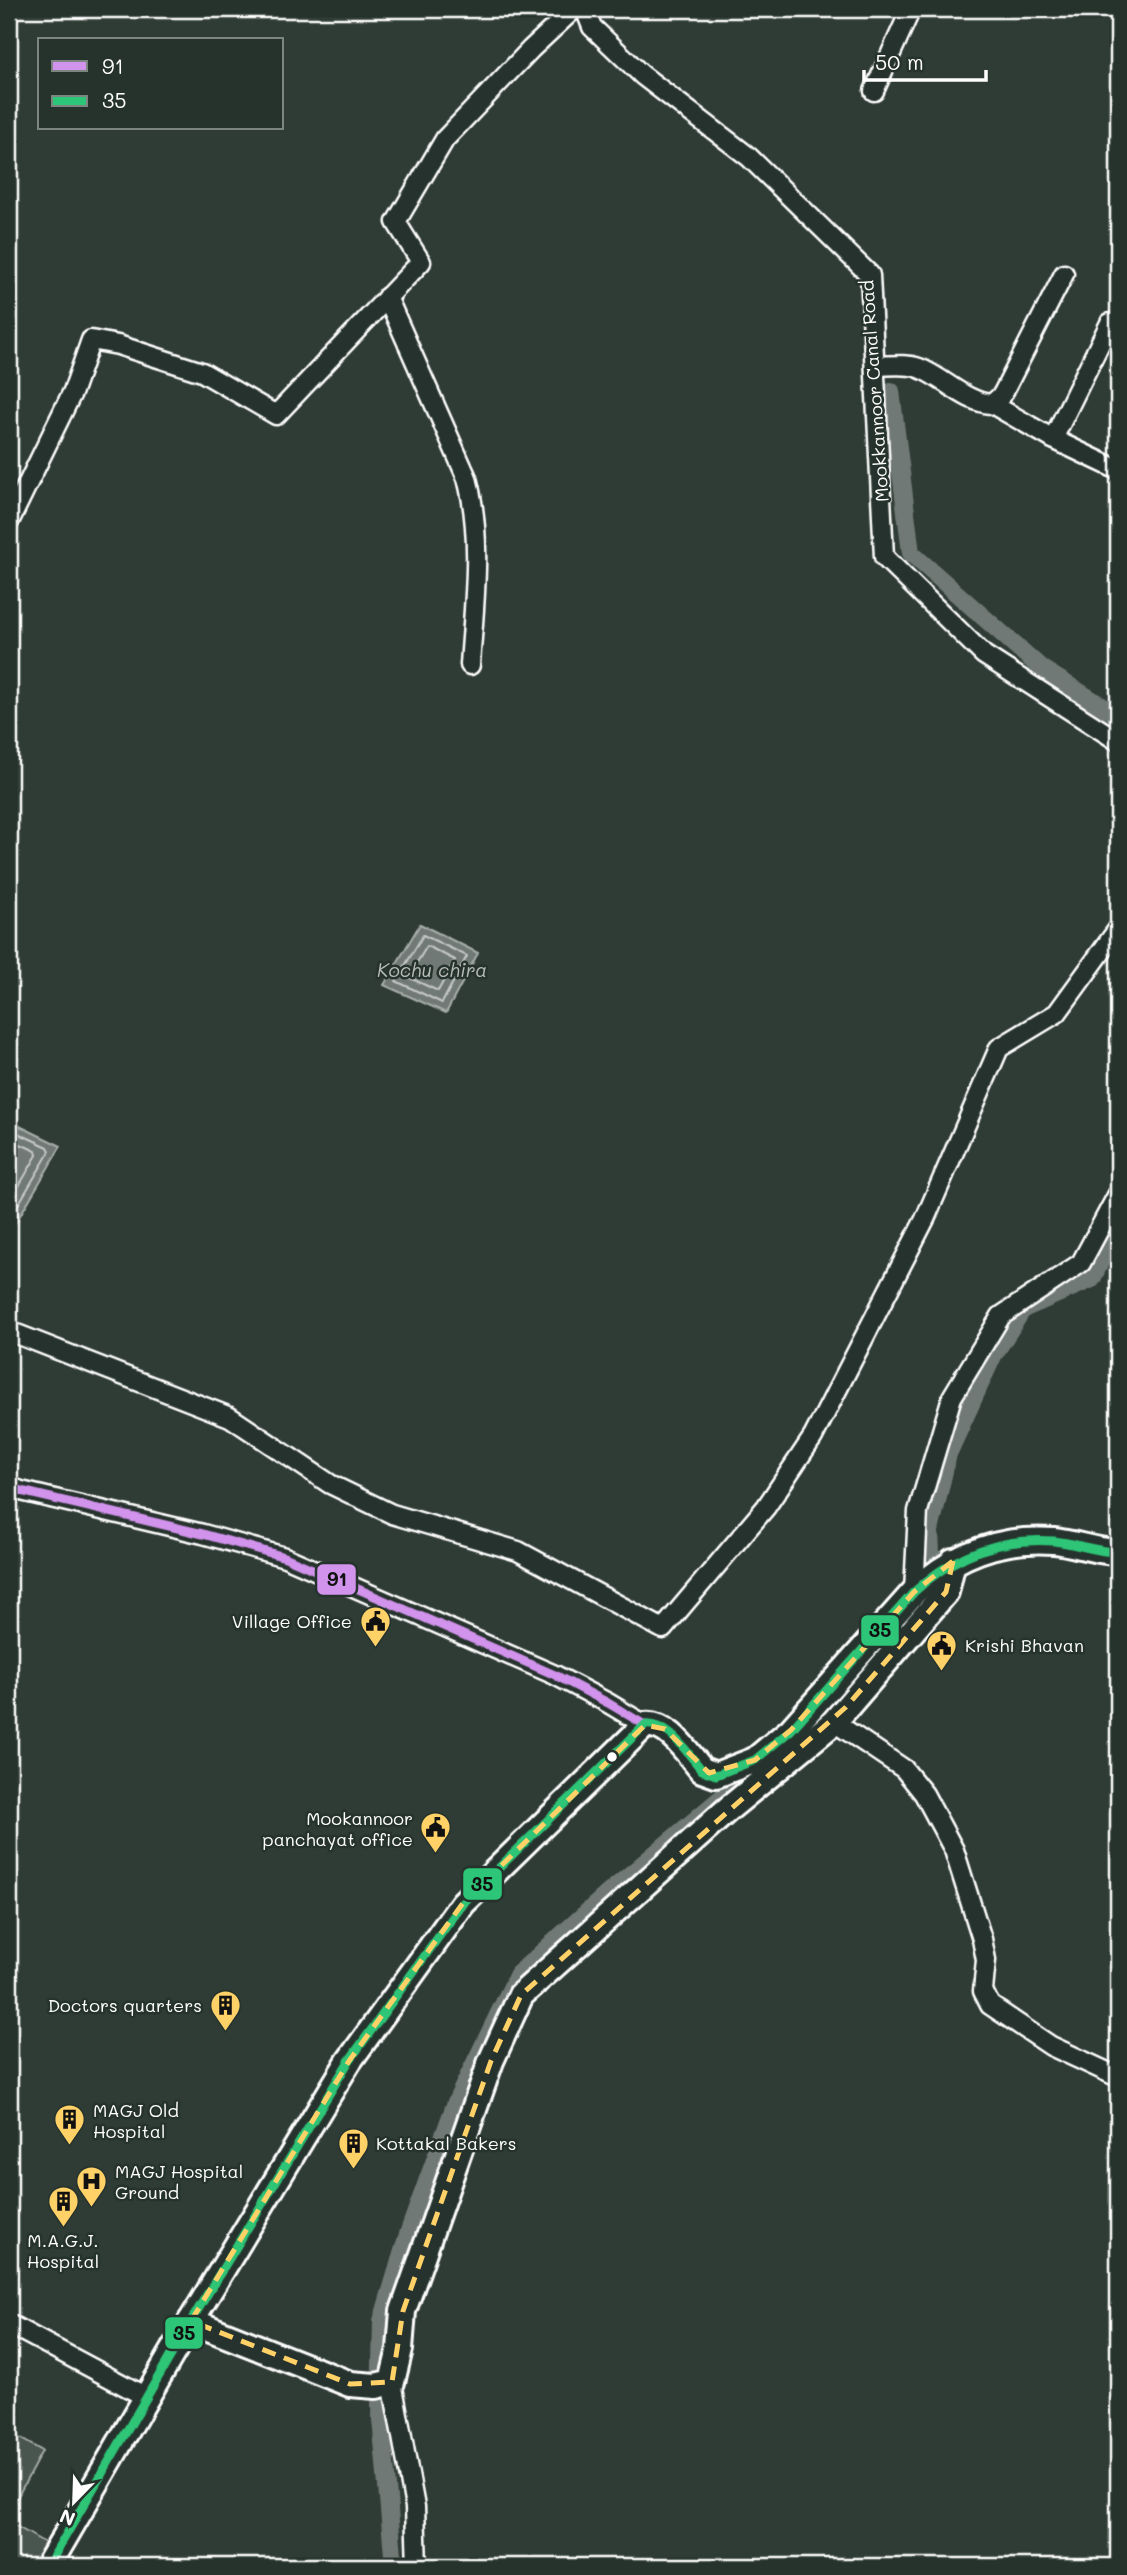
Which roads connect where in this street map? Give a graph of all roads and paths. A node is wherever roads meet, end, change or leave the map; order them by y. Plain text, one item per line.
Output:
1 (574, 9) edge
2 (585, 9) edge
3 (911, 9) edge
4 (874, 91) dead end
5 (1064, 274) dead end
6 (387, 297) junction
7 (1110, 323) dead end
8 (875, 366) junction
9 (992, 404) junction
10 (1054, 439) junction
11 (1118, 470) edge
12 (9, 522) edge
13 (470, 665) dead end
14 (1118, 741) edge
15 (1118, 929) edge
16 (1118, 1194) edge
17 (9, 1331) edge
18 (9, 1486) edge
19 (1118, 1552) edge
20 (933, 1576) junction
21 (834, 1721) junction
22 (645, 1725) junction
23 (1118, 2077) edge
24 (191, 2321) junction
25 (9, 2324) edge
26 (385, 2384) junction
27 (146, 2397) junction
28 (48, 2566) edge
29 (417, 2566) edge

1 - 6 street
2 - 8 street, Mookkannoor Canal Road
3 - 4 street
5 - 9 street
6 - 12 street
6 - 13 street
7 - 10 street
8 - 9 street
8 - 14 street, Mookkannoor Canal Road
9 - 10 street
10 - 11 street
15 - 17 street
16 - 20 street
18 - 22 street
19 - 20 main road
20 - 21 main road
20 - 22 main road
21 - 23 street
21 - 26 main road
22 - 24 main road
24 - 26 main road
24 - 27 main road
25 - 27 street
26 - 29 street
27 - 28 main road

